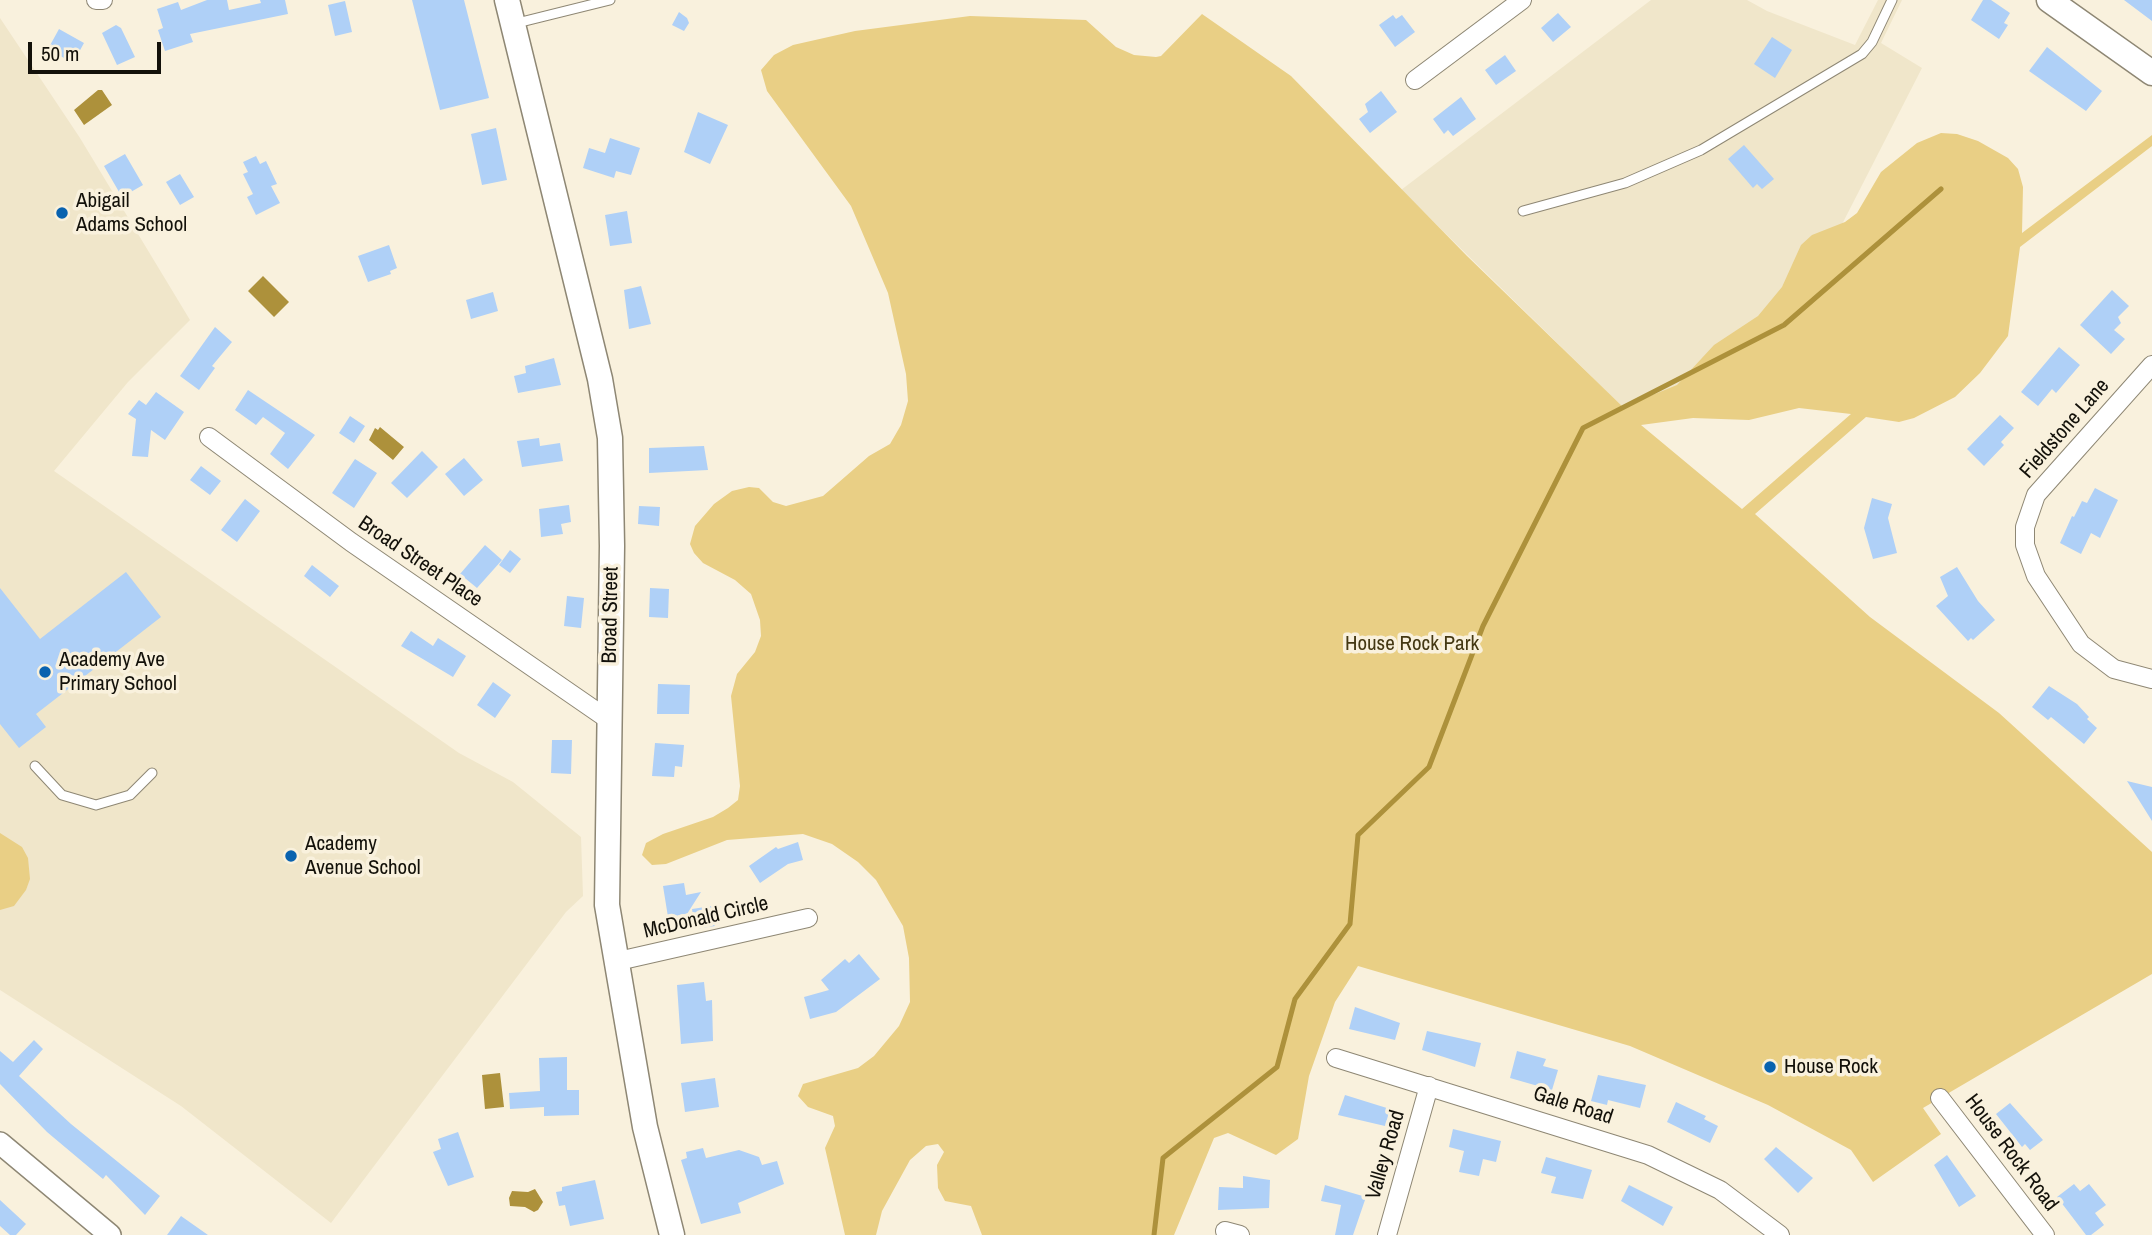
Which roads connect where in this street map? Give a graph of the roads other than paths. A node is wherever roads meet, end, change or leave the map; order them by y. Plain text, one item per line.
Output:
1 (96, 0) edge
2 (103, 0) edge
3 (610, 0) edge
4 (1522, 0) edge
5 (1892, 0) edge
6 (2049, 0) edge
7 (510, 12) edge
8 (2152, 73) edge
9 (1415, 80) dead end
10 (1523, 211) dead end
11 (2152, 365) edge
12 (209, 437) dead end
13 (2152, 679) edge
14 (609, 720) junction
15 (35, 766) dead end
16 (152, 773) dead end
17 (808, 918) dead end
18 (614, 962) junction
19 (1336, 1058) dead end
20 (1429, 1086) junction
21 (1940, 1098) dead end
22 (0, 1143) edge
23 (110, 1235) edge
24 (672, 1235) edge
25 (1387, 1235) edge
26 (1780, 1235) edge
27 (2045, 1235) edge

1 - 2 street
3 - 7 lane
4 - 9 street
5 - 10 lane
6 - 8 main road
7 - 14 main road, Broad Street
11 - 13 street, Fieldstone Lane
12 - 14 street, Broad Street Place
14 - 18 main road, Broad Street
15 - 16 lane
17 - 18 street, McDonald Circle
18 - 24 main road, Broad Street
19 - 20 street, Gale Road
20 - 25 street, Valley Road
20 - 26 street, Gale Road
21 - 27 street, House Rock Road
22 - 23 street

